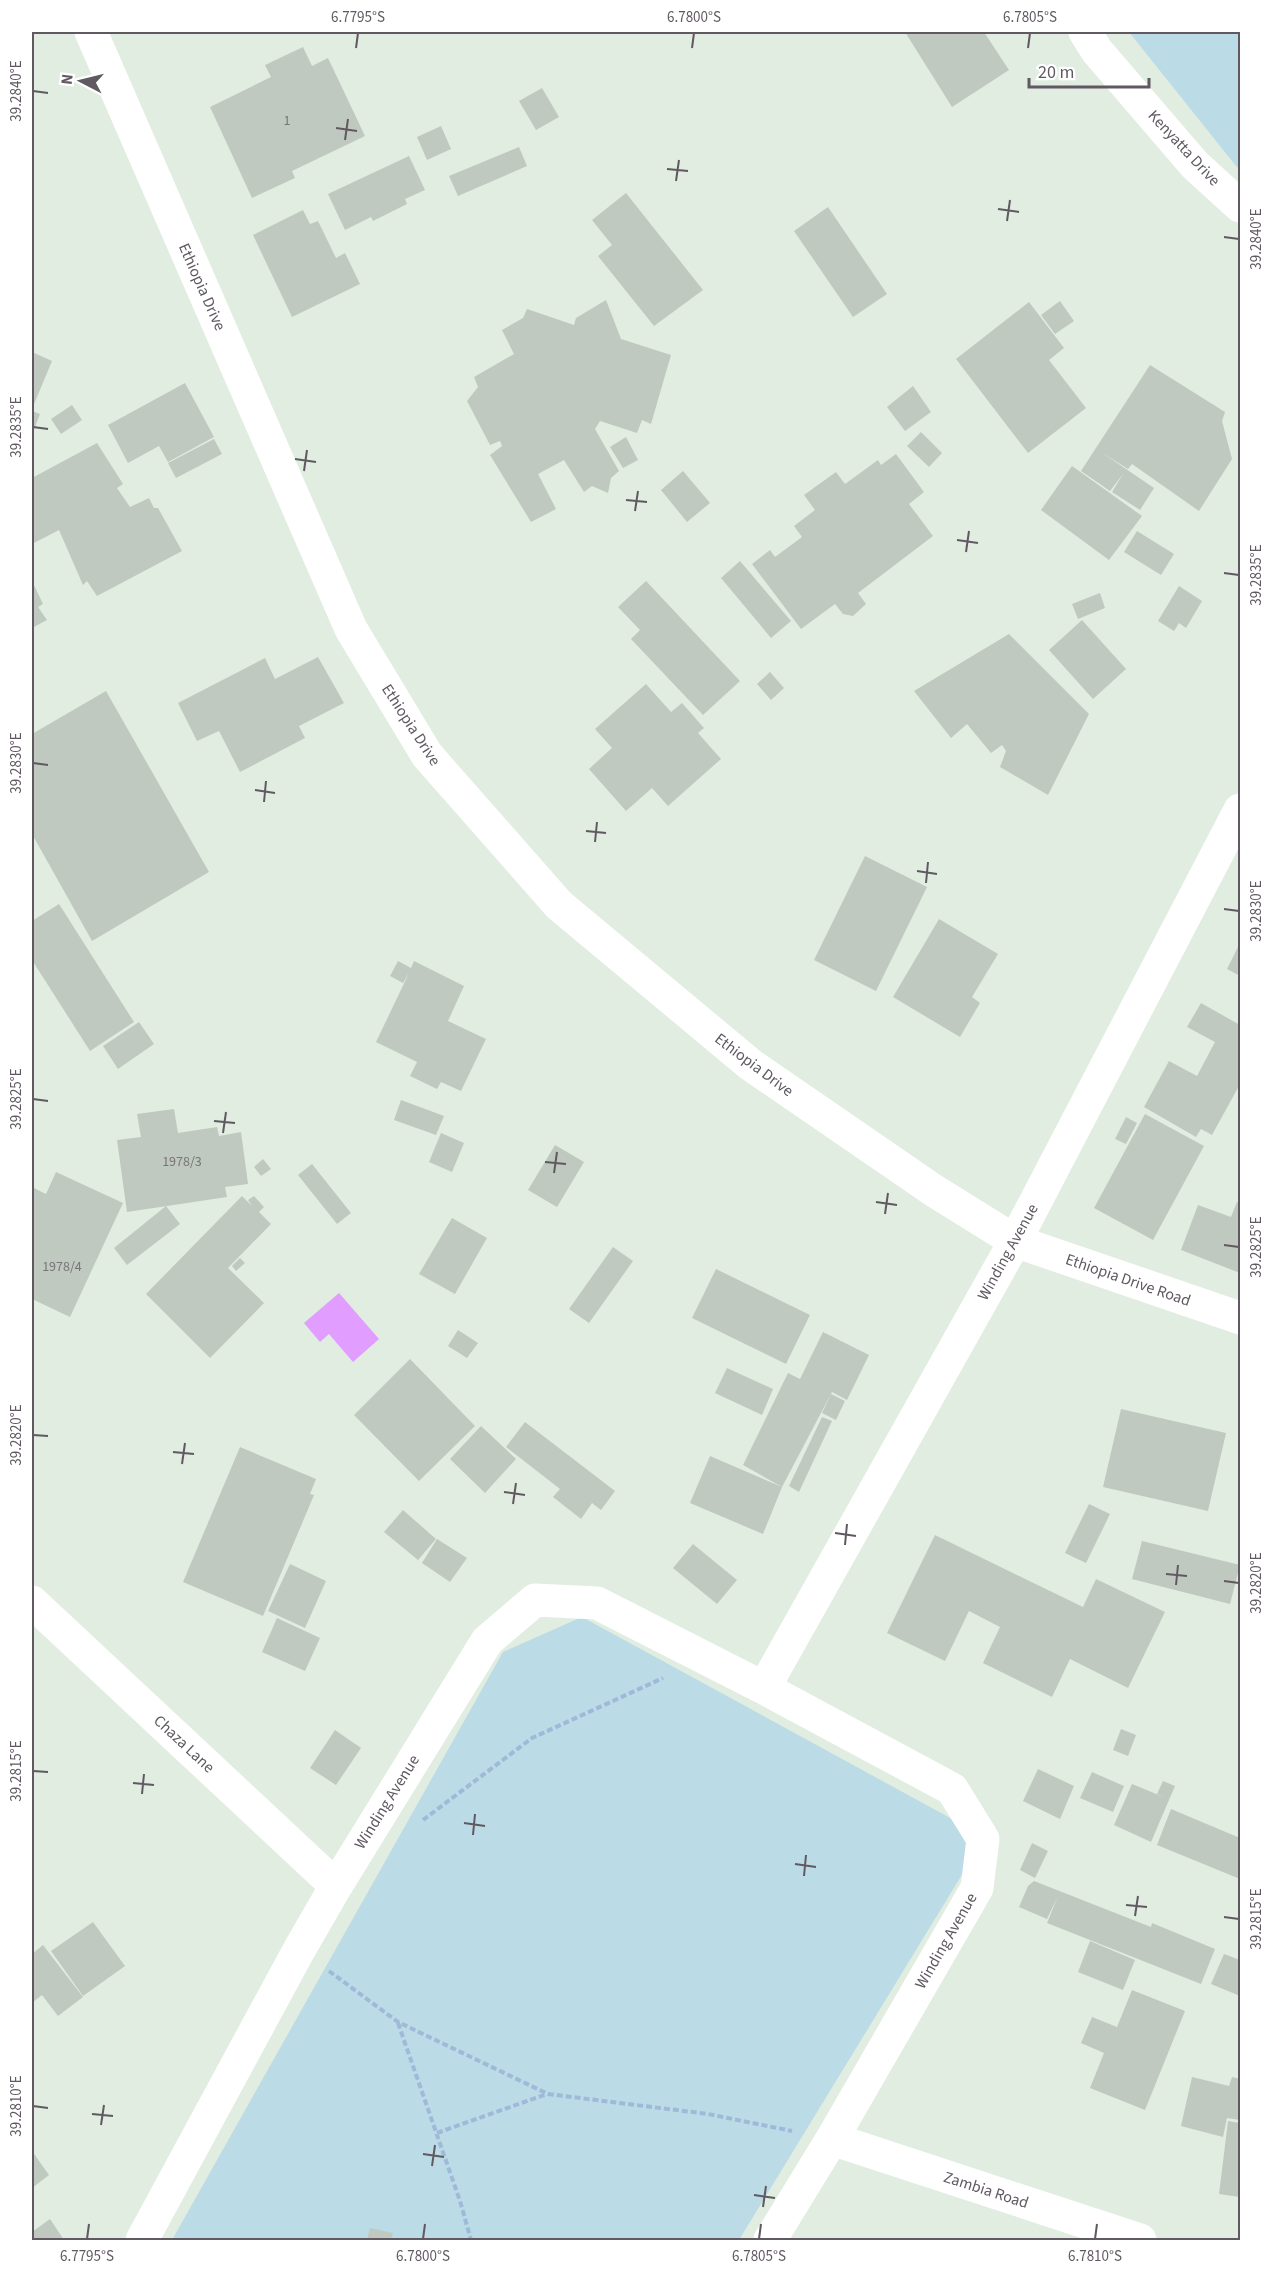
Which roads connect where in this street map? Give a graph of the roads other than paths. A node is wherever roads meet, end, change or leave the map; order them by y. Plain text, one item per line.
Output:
1 (91, 32) edge
2 (1084, 32) edge
3 (1240, 206) edge
4 (1240, 810) edge
5 (1015, 1241) junction
6 (1240, 1318) edge
7 (32, 1602) edge
8 (764, 1688) junction
9 (336, 1886) junction
10 (832, 2139) junction
11 (142, 2241) edge
12 (770, 2241) edge
13 (1140, 2241) edge

1 - 5 street, Ethiopia Drive
2 - 3 street, Kenyatta Drive
4 - 5 street, Winding Avenue
5 - 6 street, Ethiopia Drive Road
5 - 8 street, Winding Avenue
7 - 9 street, Chaza Lane
8 - 9 street, Winding Avenue
8 - 10 street, Winding Avenue
9 - 11 street, Winding Avenue
10 - 12 street, Winding Avenue
10 - 13 street, Zambia Road

